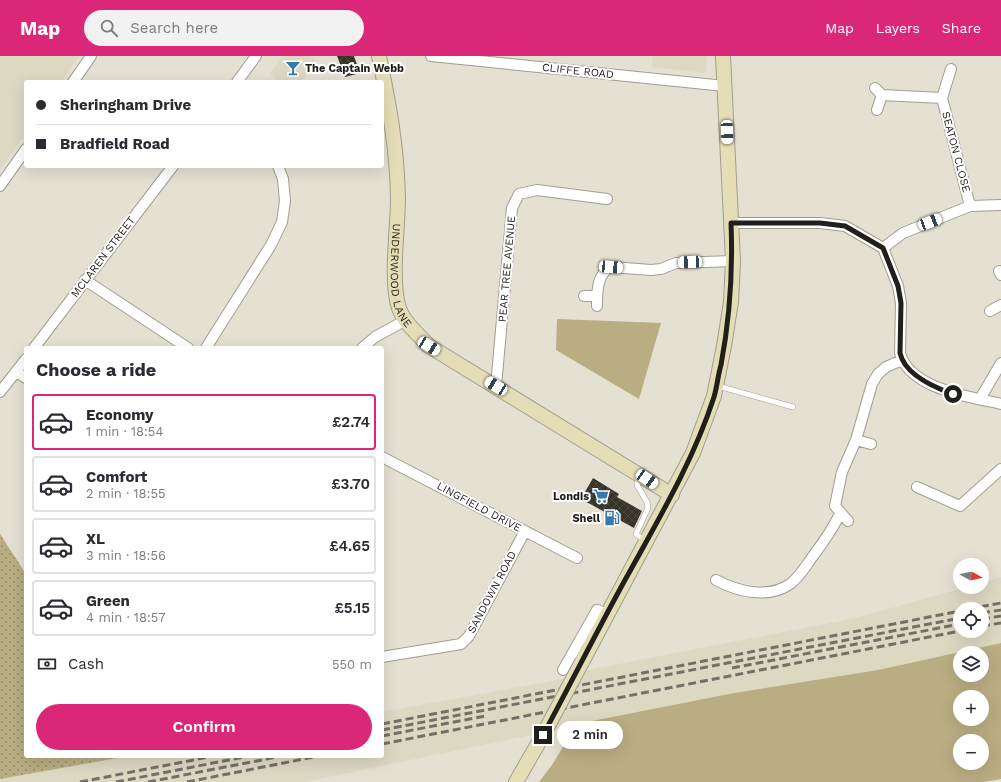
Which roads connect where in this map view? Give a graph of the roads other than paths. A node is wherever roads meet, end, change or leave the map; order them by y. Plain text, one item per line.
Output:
1 (91, 56) edge
2 (256, 56) edge
3 (379, 56) edge
4 (433, 56) edge
5 (723, 56) edge
6 (951, 69) dead end
7 (74, 80) edge
8 (238, 80) edge
9 (725, 86) junction
10 (875, 88) dead end
11 (882, 95) junction
12 (942, 98) junction
13 (878, 110) dead end
14 (24, 152) edge
15 (171, 168) edge
16 (279, 168) edge
17 (0, 186) edge
18 (607, 199) dead end
19 (1001, 205) edge
20 (970, 206) junction
21 (731, 223) junction
22 (883, 248) junction
23 (733, 261) junction
24 (85, 280) junction
25 (584, 296) dead end
26 (1001, 305) edge
27 (990, 311) dead end
28 (406, 320) junction
29 (36, 346) edge
30 (185, 346) edge
31 (207, 346) edge
32 (364, 346) edge
33 (902, 360) junction
34 (24, 362) edge
35 (1001, 363) edge
36 (16, 372) junction
37 (24, 377) edge
38 (4, 378) edge
39 (716, 385) junction
40 (496, 386) junction
41 (0, 392) edge
42 (980, 399) junction
43 (1001, 404) edge
44 (793, 407) dead end
45 (856, 440) junction
46 (871, 444) dead end
47 (384, 458) edge
48 (1001, 469) edge
49 (640, 474) junction
50 (917, 487) dead end
51 (672, 495) junction
52 (840, 512) junction
53 (848, 521) dead end
54 (525, 531) junction
55 (646, 542) junction
56 (577, 558) dead end
57 (716, 580) dead end
58 (607, 614) junction
59 (384, 657) edge
60 (563, 670) dead end
61 (516, 782) edge

1 - 7 street
2 - 8 street
3 - 28 main road, UNDERWOOD LANE
4 - 9 street, CLIFFE ROAD
5 - 9 main road
6 - 12 street, SEATON CLOSE
9 - 21 main road
10 - 11 street
11 - 12 street, SEATON CLOSE
11 - 13 street
12 - 20 street, SEATON CLOSE
14 - 17 street
15 - 24 street, MCLAREN STREET
16 - 31 street
18 - 40 street, PEAR TREE AVENUE
19 - 20 street
20 - 22 street
21 - 22 street
21 - 23 main road
22 - 33 street
23 - 25 street
23 - 39 main road
24 - 29 street, MCLAREN STREET
24 - 30 street
26 - 27 street
28 - 32 street
28 - 40 main road, UNDERWOOD LANE
33 - 42 street
33 - 45 street
34 - 36 street
35 - 42 street
36 - 37 street
36 - 38 street
38 - 41 street
39 - 44 lane
39 - 51 main road
40 - 49 main road, UNDERWOOD LANE
42 - 43 street
45 - 46 street
45 - 52 street
47 - 54 street, LINGFIELD DRIVE
48 - 50 street
49 - 51 main road, UNDERWOOD LANE
49 - 55 lane
51 - 55 main road
52 - 53 street
52 - 57 street
54 - 56 street, LINGFIELD DRIVE
54 - 59 street, SANDOWN ROAD
55 - 58 main road
58 - 60 street
58 - 61 main road, bridge

